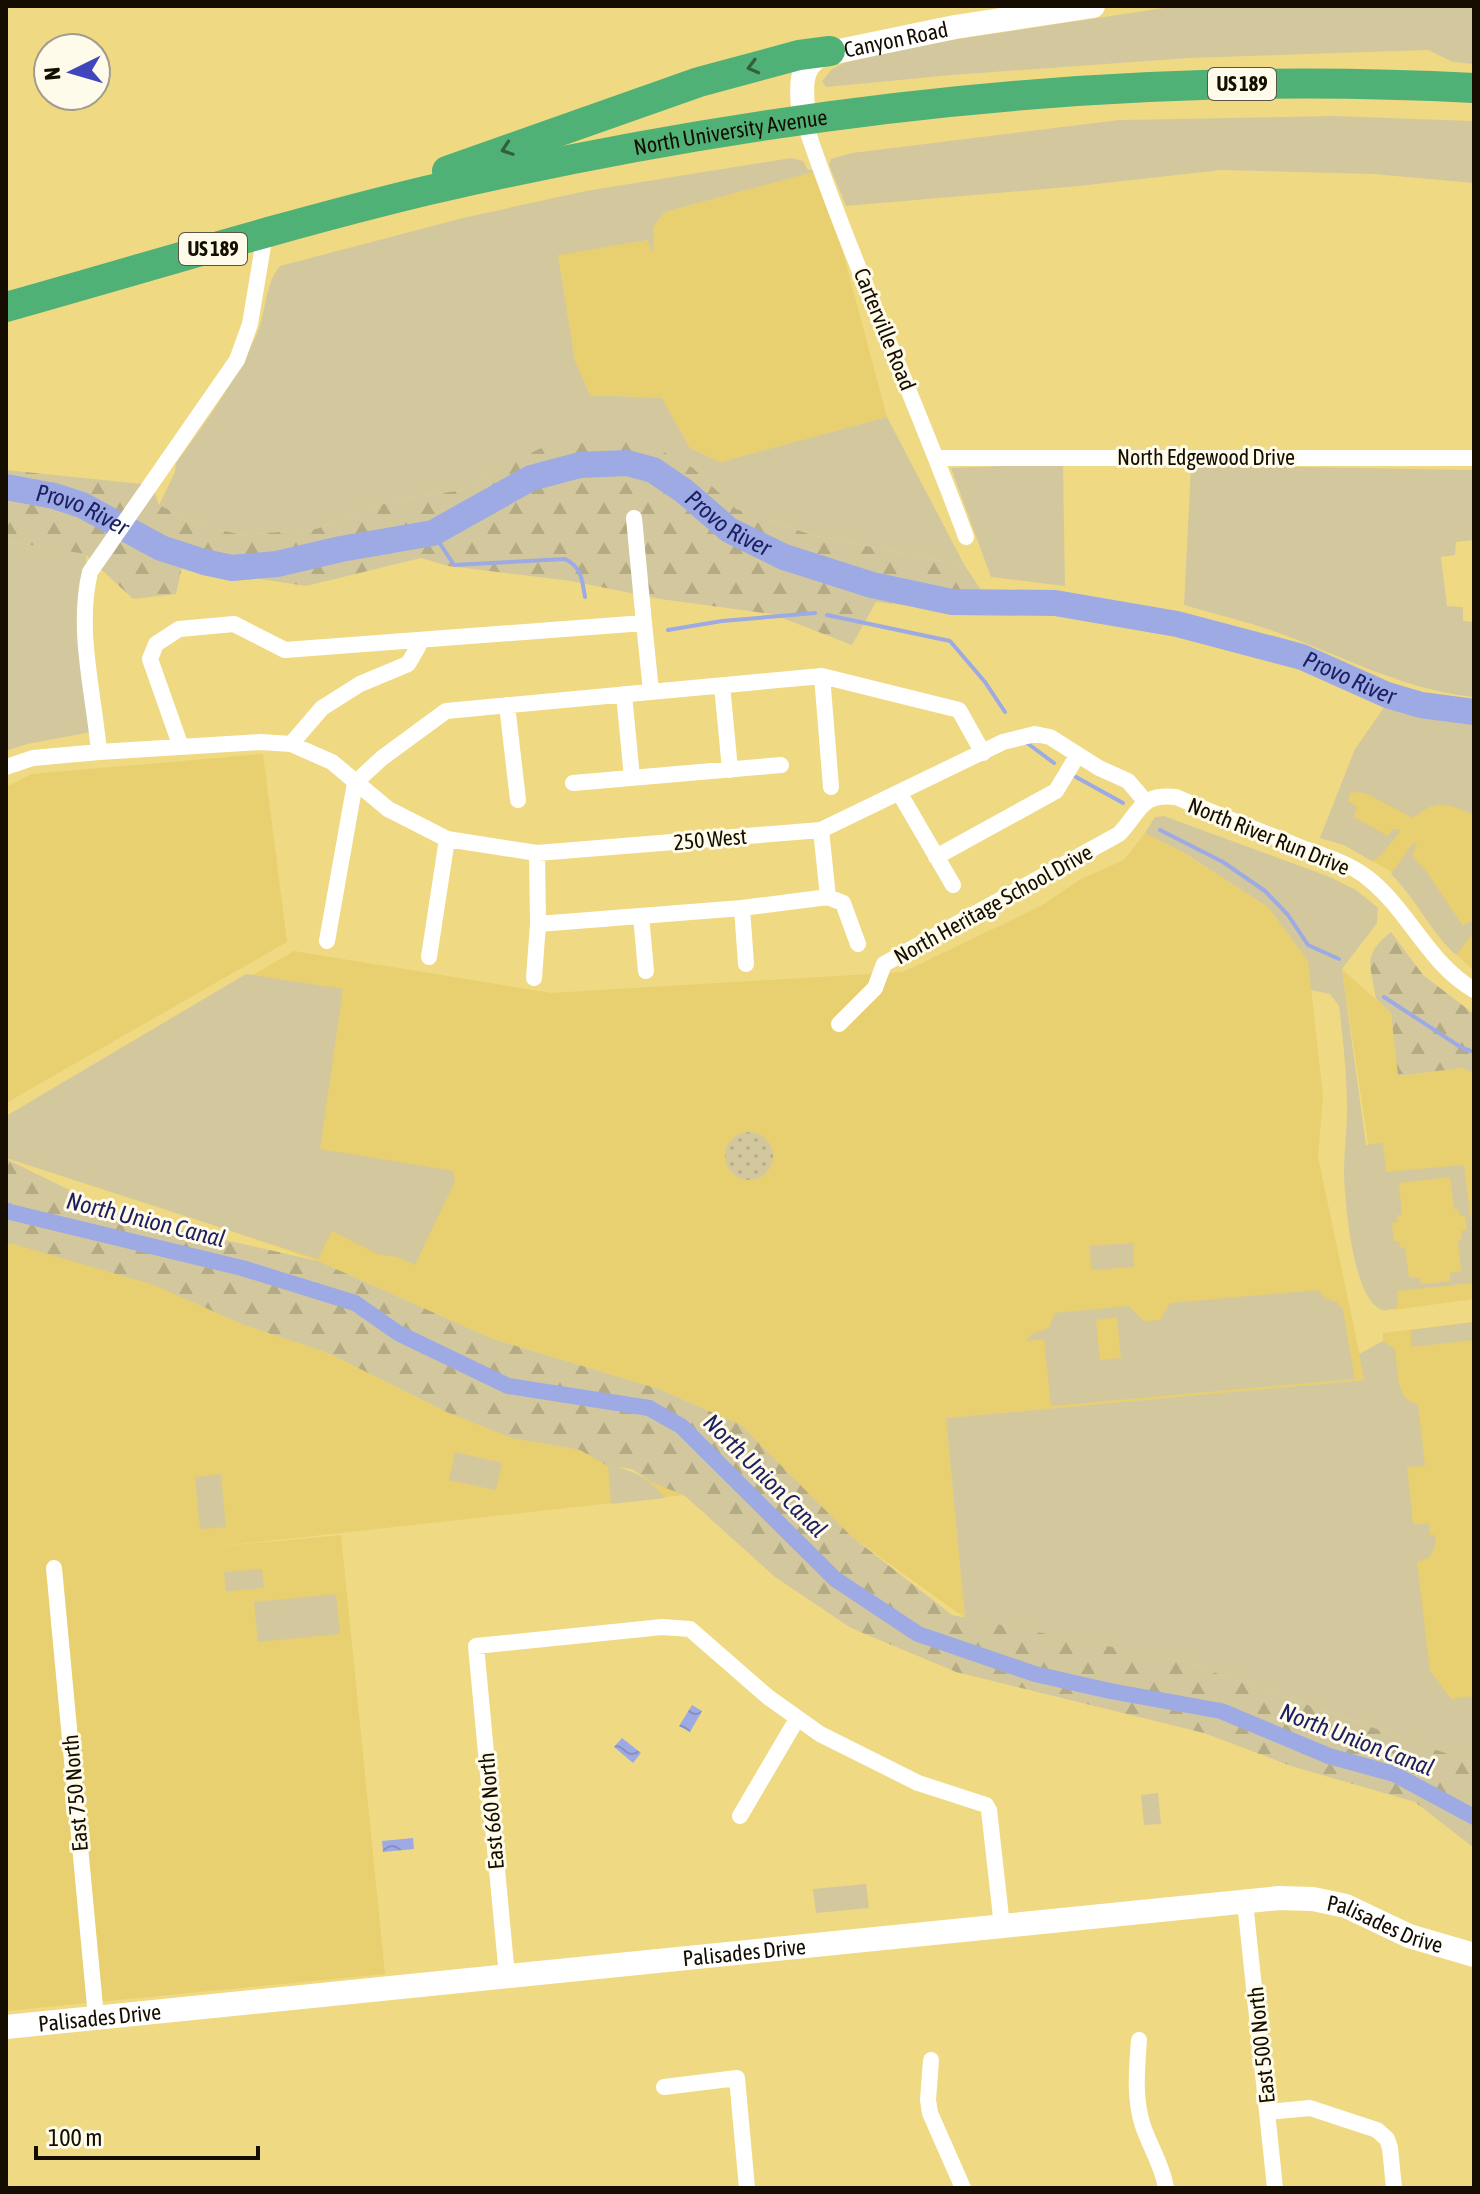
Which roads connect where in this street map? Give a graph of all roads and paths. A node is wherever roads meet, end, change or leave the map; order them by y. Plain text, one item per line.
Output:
1 (1093, 6) edge
2 (1039, 10) edge
3 (830, 51) junction
4 (1474, 88) edge
5 (804, 121) junction
6 (380, 203) junction
7 (265, 234) junction
8 (6, 307) edge
9 (938, 458) junction
10 (1474, 458) edge
11 (634, 518) dead end
12 (966, 537) dead end
13 (644, 623) junction
14 (418, 640) junction
15 (822, 676) junction
16 (722, 685) junction
17 (651, 691) junction
18 (624, 694) junction
19 (507, 705) junction
20 (291, 744) junction
21 (181, 747) junction
22 (99, 752) junction
23 (983, 753) junction
24 (1077, 756) junction
25 (781, 765) dead end
26 (6, 767) edge
27 (730, 770) junction
28 (632, 778) junction
29 (355, 783) junction
30 (573, 783) dead end
31 (831, 787) dead end
32 (900, 794) junction
33 (1151, 798) junction
34 (518, 800) dead end
35 (821, 830) junction
36 (447, 839) junction
37 (537, 853) junction
38 (936, 857) junction
39 (953, 885) dead end
40 (828, 897) junction
41 (742, 908) junction
42 (641, 916) junction
43 (538, 924) junction
44 (327, 941) dead end
45 (858, 944) dead end
46 (429, 957) dead end
47 (746, 964) dead end
48 (646, 971) dead end
49 (534, 978) dead end
50 (1474, 990) edge
51 (839, 1024) dead end
52 (54, 1568) dead end
53 (797, 1719) junction
54 (740, 1816) dead end
55 (1245, 1902) junction
56 (1002, 1926) junction
57 (1474, 1955) edge
58 (507, 1976) junction
59 (96, 2017) junction
60 (6, 2027) edge
61 (1139, 2040) dead end
62 (931, 2060) dead end
63 (664, 2087) dead end
64 (1268, 2112) junction
65 (747, 2188) edge
66 (963, 2188) edge
67 (1166, 2188) edge
68 (1275, 2188) edge
69 (1394, 2188) edge

1 - 2 street, Canyon Road
2 - 3 street, Canyon Road
3 - 5 street, Canyon Road
3 -> 6 highway
4 - 5 highway, North University Avenue / US 189
5 - 6 highway, North University Avenue / US 189
5 - 9 street, Carterville Road
6 - 7 highway, North University Avenue / US 189
7 - 8 highway, North University Avenue / US 189
7 - 22 street
9 - 10 street, North Edgewood Drive
9 - 12 street, Carterville Road
11 - 13 street
13 - 14 street
13 - 17 street
14 - 20 street
14 - 21 street
15 - 16 street
15 - 23 street
15 - 31 street
16 - 17 street
16 - 27 street
17 - 18 street
18 - 19 street
18 - 28 street
19 - 29 street
19 - 34 street
20 - 21 street, 250 West
20 - 29 street, 250 West
21 - 22 street, 250 West
22 - 26 street, 250 West
23 - 24 street, 250 West
23 - 32 street, 250 West
24 - 33 street, 250 West
24 - 38 street
25 - 27 street
27 - 28 street
28 - 30 street
29 - 36 street, 250 West
29 - 44 street
32 - 35 street, 250 West
32 - 38 street
33 - 50 street, North River Run Drive
33 - 51 street, North Heritage School Drive
35 - 37 street, 250 West
35 - 40 street
36 - 37 street, 250 West
36 - 46 street
37 - 43 street
38 - 39 street
40 - 41 street
40 - 45 street
41 - 42 street
41 - 47 street
42 - 43 street
42 - 48 street
43 - 49 street
52 - 59 street, East 750 North
53 - 54 street
53 - 56 street
53 - 58 street, East 660 North
55 - 56 street, Palisades Drive
55 - 57 street, Palisades Drive
55 - 64 street, East 500 North
56 - 58 street, Palisades Drive
58 - 59 street, Palisades Drive
59 - 60 street, Palisades Drive
61 - 67 street
62 - 66 street
63 - 65 street
64 - 68 street, East 500 North
64 - 69 street

